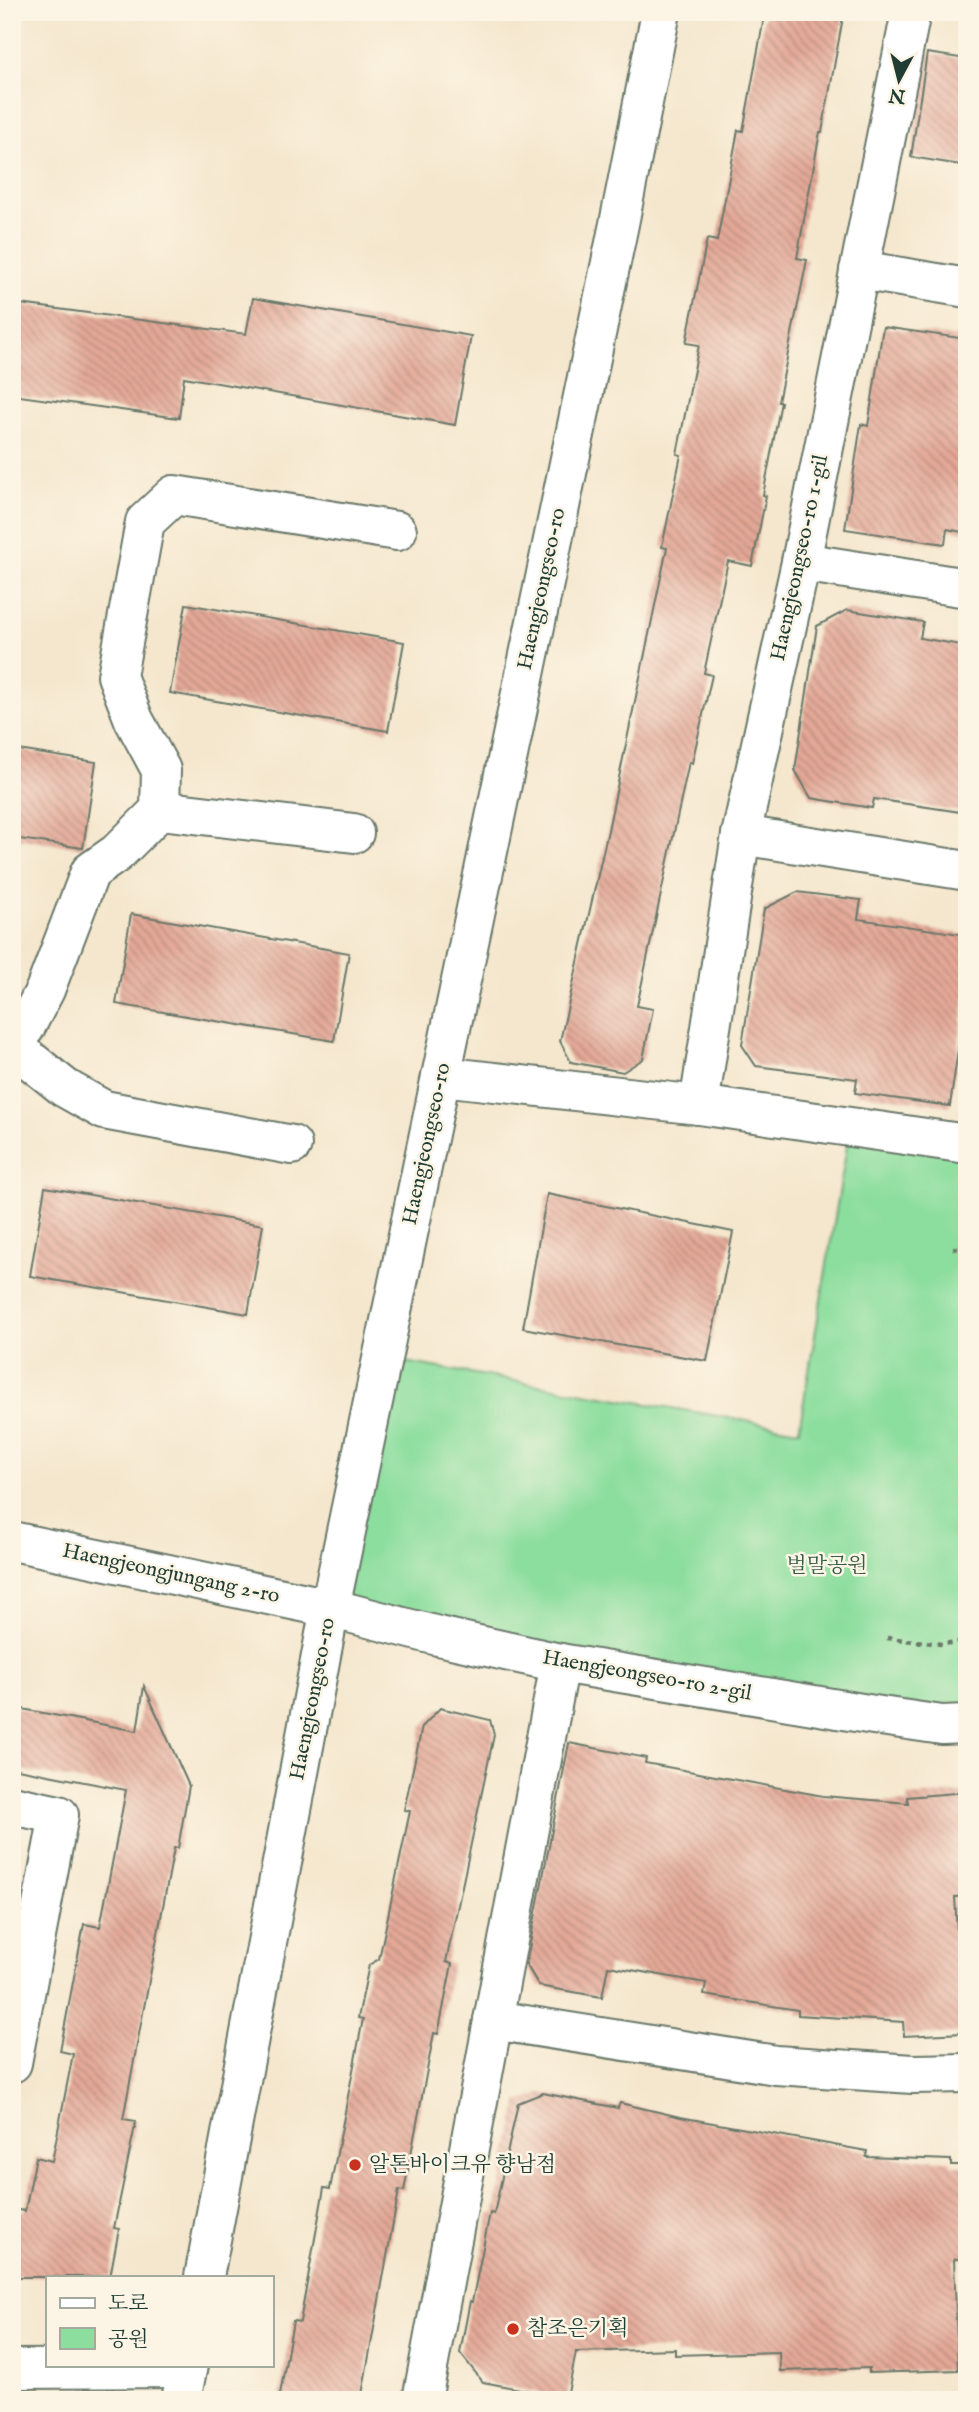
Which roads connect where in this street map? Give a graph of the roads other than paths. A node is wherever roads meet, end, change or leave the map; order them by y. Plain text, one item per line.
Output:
1 (661, 12) edge
2 (911, 12) edge
3 (859, 270) junction
4 (967, 288) edge
5 (397, 531) dead end
6 (801, 562) junction
7 (967, 588) edge
8 (160, 810) junction
9 (354, 833) dead end
10 (741, 835) junction
11 (967, 871) edge
12 (12, 1031) edge
13 (12, 1043) edge
14 (441, 1076) junction
15 (699, 1105) junction
16 (967, 1144) edge
17 (292, 1145) dead end
18 (12, 1541) edge
19 (330, 1608) junction
20 (560, 1663) junction
21 (967, 1724) edge
22 (12, 1805) edge
23 (493, 2021) junction
24 (12, 2063) edge
25 (967, 2073) edge
26 (204, 2276) edge
27 (12, 2369) edge
28 (185, 2377) edge
29 (422, 2400) edge

1 - 14 street, Haengjeongseo-ro
2 - 3 street, Haengjeongseo-ro 1-gil
3 - 4 street
3 - 6 street, Haengjeongseo-ro 1-gil
5 - 8 street
6 - 7 street
6 - 10 street, Haengjeongseo-ro 1-gil
8 - 9 street
8 - 12 street
10 - 11 street
10 - 15 street, Haengjeongseo-ro 1-gil
13 - 17 street
14 - 15 street
14 - 19 street, Haengjeongseo-ro
15 - 16 street
18 - 19 street, Haengjeongjungang 2-ro
19 - 20 street, Haengjeongseo-ro 2-gil
19 - 26 street, Haengjeongseo-ro
20 - 21 street, Haengjeongseo-ro 2-gil
20 - 23 street
22 - 24 street
23 - 25 street
23 - 29 street
27 - 28 street

